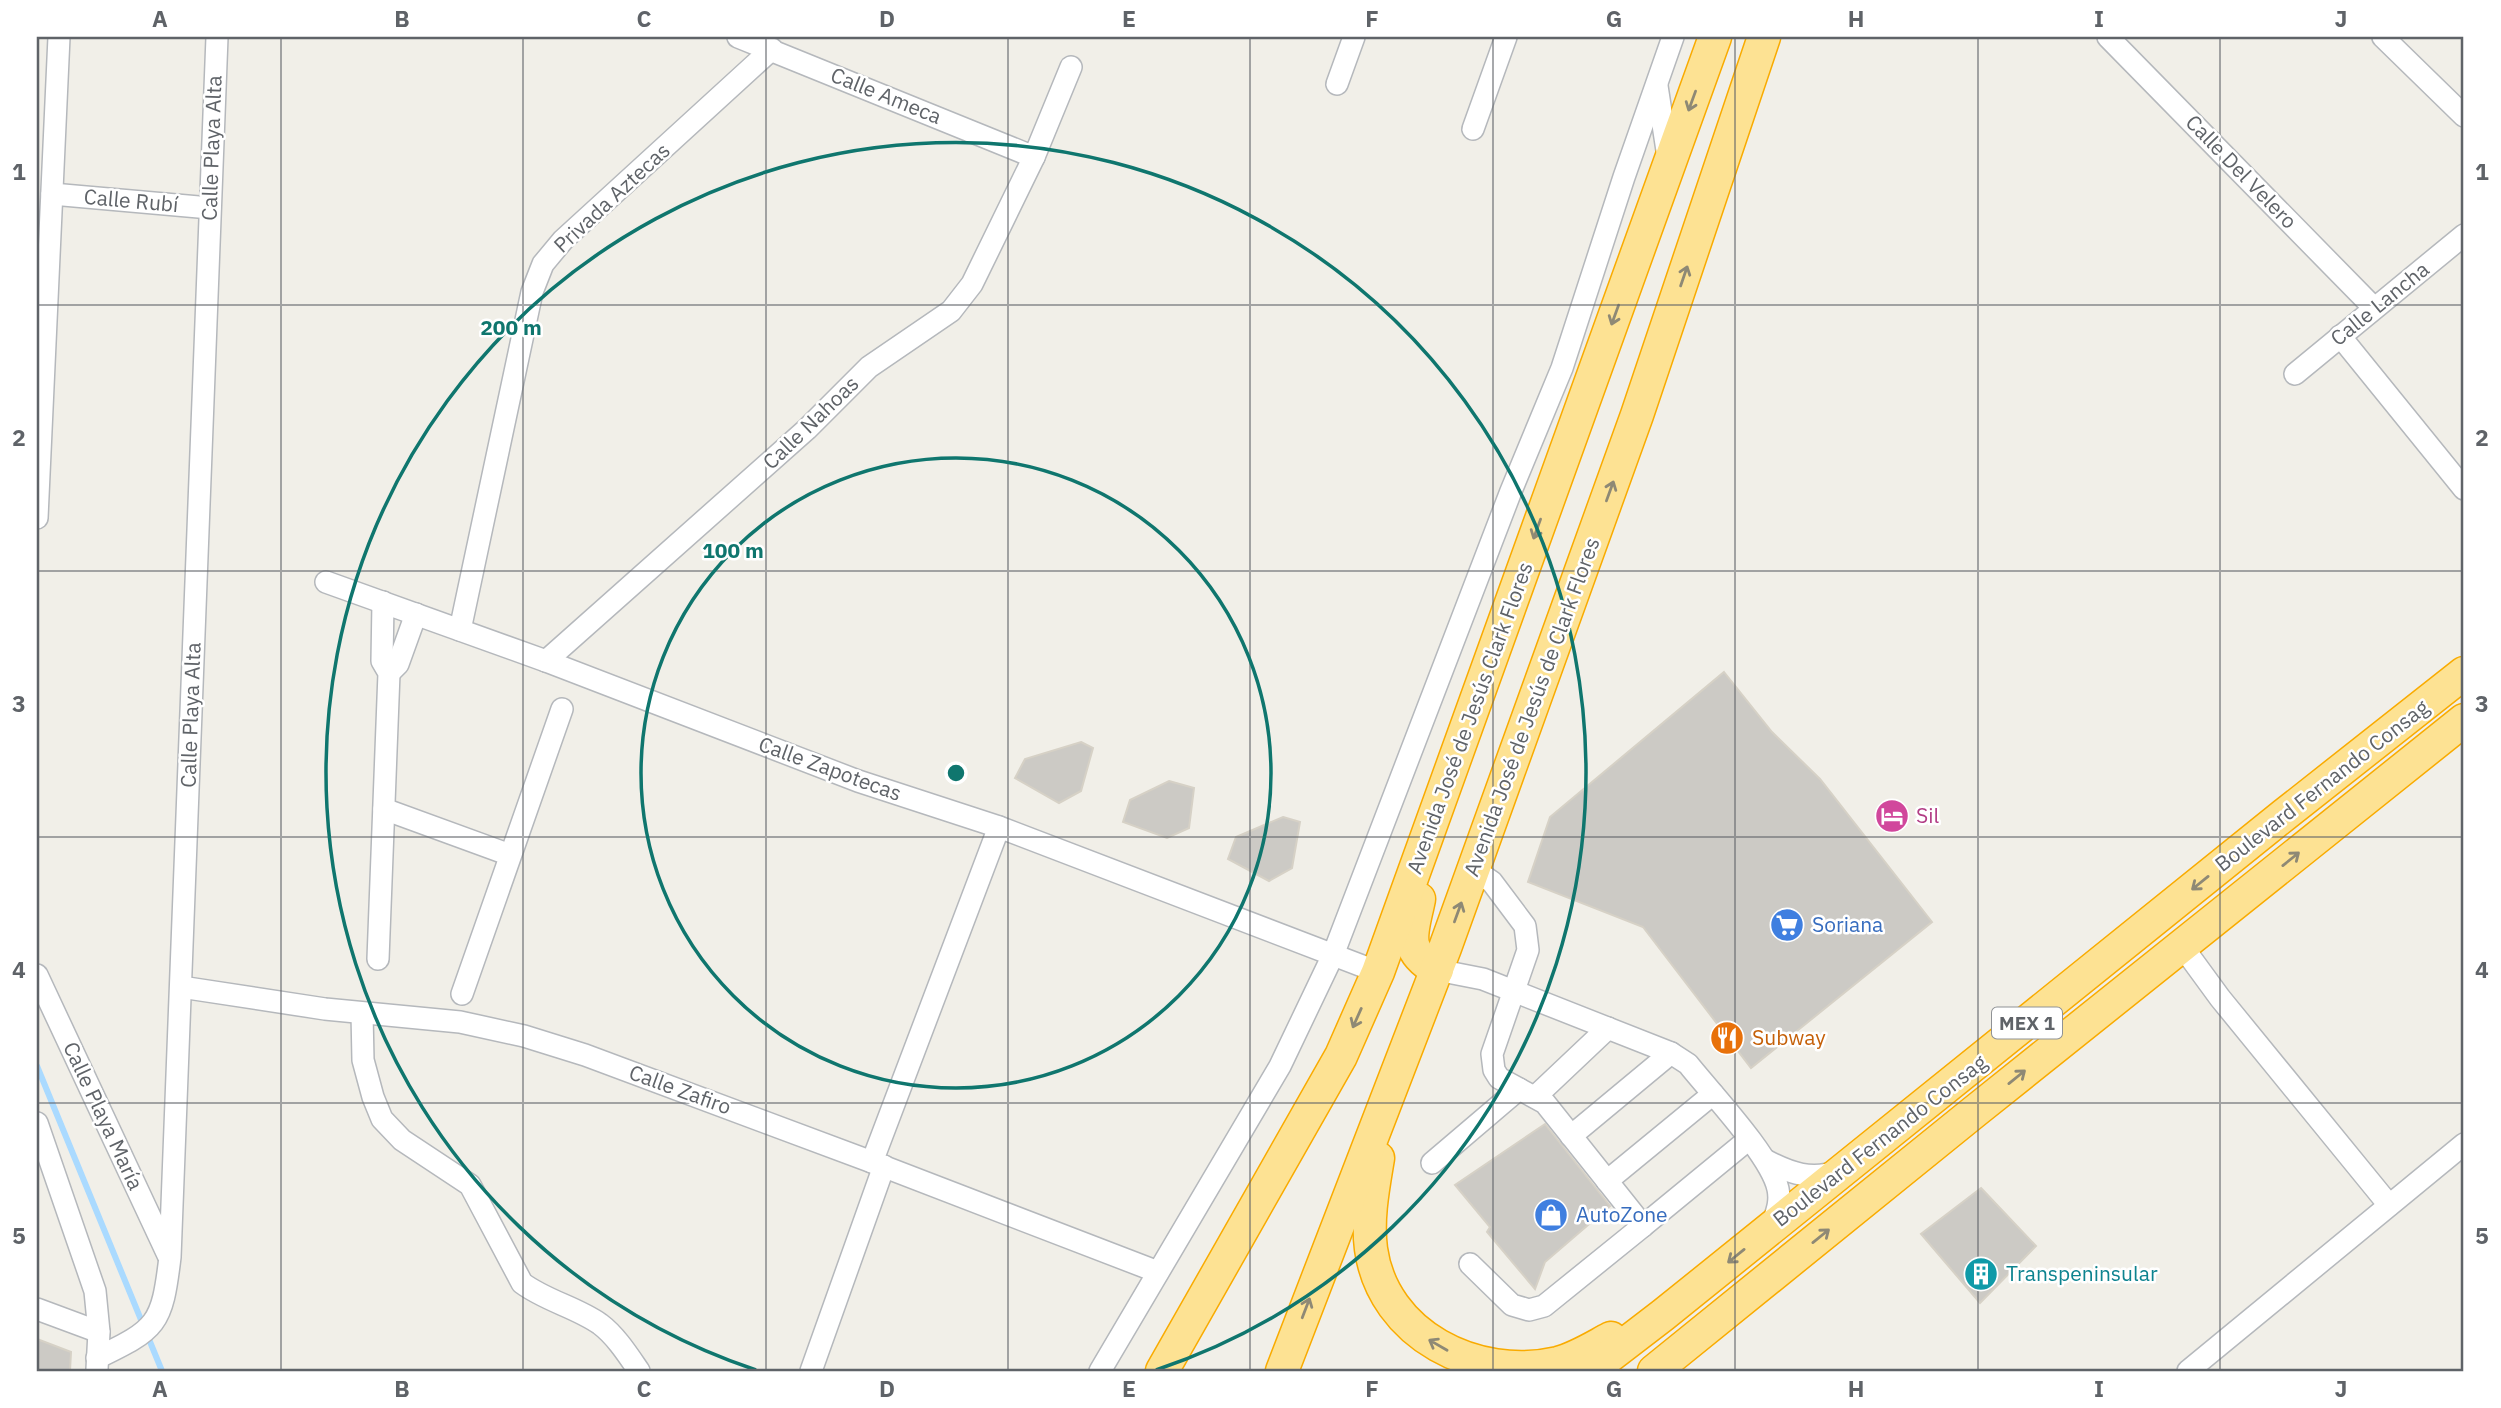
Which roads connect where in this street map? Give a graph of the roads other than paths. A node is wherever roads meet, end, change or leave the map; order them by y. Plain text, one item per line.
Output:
1 (59, 37) edge
2 (217, 37) edge
3 (738, 37) edge
4 (1354, 37) edge
5 (1506, 37) edge
6 (1673, 37) edge
7 (1716, 37) edge
8 (1764, 37) edge
9 (2108, 37) edge
10 (2383, 37) edge
11 (772, 49) junction
12 (1071, 67) dead end
13 (1656, 83) junction
14 (1337, 84) dead end
15 (2464, 116) edge
16 (1473, 128) dead end
17 (1034, 157) junction
18 (1669, 163) junction
19 (52, 194) junction
20 (210, 208) junction
21 (2464, 235) edge
22 (2374, 308) junction
23 (2340, 336) junction
24 (2295, 374) dead end
25 (2464, 489) edge
26 (37, 518) edge
27 (326, 582) dead end
28 (383, 602) junction
29 (416, 614) junction
30 (460, 630) junction
31 (547, 662) junction
32 (389, 673) junction
33 (2464, 673) edge
34 (562, 709) dead end
35 (2464, 720) edge
36 (384, 809) junction
37 (999, 827) junction
38 (1428, 836) junction
39 (510, 855) junction
40 (1473, 869) junction
41 (2182, 946) junction
42 (1333, 955) junction
43 (378, 959) dead end
44 (1441, 959) junction
45 (1378, 971) junction
46 (37, 975) edge
47 (181, 986) junction
48 (1514, 991) junction
49 (462, 995) dead end
50 (362, 1013) junction
51 (1608, 1028) junction
52 (1671, 1053) junction
53 (1952, 1083) junction
54 (1527, 1093) junction
55 (1713, 1094) junction
56 (1387, 1100) junction
57 (1974, 1112) junction
58 (39, 1134) edge
59 (1571, 1136) junction
60 (1749, 1139) junction
61 (2464, 1144) edge
62 (1767, 1161) junction
63 (1432, 1163) dead end
64 (878, 1164) junction
65 (1848, 1166) junction
66 (1607, 1181) junction
67 (2389, 1205) junction
68 (1643, 1226) junction
69 (1772, 1226) junction
70 (170, 1257) junction
71 (1470, 1264) dead end
72 (1158, 1272) junction
73 (37, 1309) edge
74 (1663, 1315) junction
75 (99, 1332) junction
76 (97, 1365) edge
77 (1663, 1366) edge
78 (639, 1371) edge
79 (811, 1371) edge
80 (1100, 1371) edge
81 (1161, 1371) edge
82 (1282, 1371) edge
83 (1590, 1371) edge
84 (2188, 1371) edge

1 - 19 street
2 - 20 street, Calle Playa Alta
3 - 11 street, Calle Ameca
4 - 14 street
5 - 16 street
6 - 13 street
7 -> 18 highway, Avenida José de Jesús Clark Flores
40 -> 8 highway, Avenida José de Jesús de Clark Flores
9 - 22 street, Calle Del Velero
10 - 15 street
11 - 17 street, Calle Ameca
11 - 30 street, Privada Aztecas
12 - 17 street, Calle Nahoas
13 - 18 street
13 - 42 street
17 - 31 street, Calle Nahoas
18 -> 38 highway, Avenida José de Jesús Clark Flores
19 - 20 street, Calle Rubí
19 - 26 street
20 - 47 street, Calle Playa Alta
21 - 22 street, Calle Lancha
22 - 23 street, Calle Lancha
23 - 24 street, Calle Lancha
23 - 25 street
27 - 28 street, Calle Zapotecas
28 - 29 street, Calle Zapotecas
28 - 32 street
29 - 30 street, Calle Zapotecas
29 - 32 street
30 - 31 street, Calle Zapotecas
31 - 37 street, Calle Zapotecas
32 - 36 street
33 -> 53 highway, Boulevard Fernando Consag / MEX 1
34 - 39 street
41 -> 35 highway, Boulevard Fernando Consag / MEX 1
36 - 39 street
36 - 43 street
37 - 42 street, Calle Zapotecas
37 - 64 street
38 - 44 highway
38 - 45 highway, Avenida José de Jesús Clark Flores
39 - 49 street
44 -> 40 highway, Avenida José de Jesús de Clark Flores
40 - 48 street
57 -> 41 highway, Boulevard Fernando Consag / MEX 1
41 - 67 street
42 - 45 street, Calle Zapotecas
42 - 72 street
44 - 48 street
44 - 56 highway, Avenida José de Jesús de Clark Flores
45 -> 81 highway, Avenida José de Jesús Clark Flores
46 - 70 street, Calle Playa María
47 - 50 street, Calle Zafiro
47 - 70 street, Calle Playa Alta
48 - 51 street
48 - 54 street
50 - 64 street, Calle Zafiro
50 - 78 street
51 - 52 street
51 - 54 street
52 - 55 street
52 - 59 street
53 - 57 highway
53 - 65 highway, Boulevard Fernando Consag / MEX 1
54 - 59 street
54 - 63 street
55 - 60 street
55 - 66 street
74 -> 56 highway
82 -> 56 highway, Avenida José de Jesús de Clark Flores
77 -> 57 highway, Boulevard Fernando Consag / MEX 1
58 - 75 street
59 - 66 street
60 - 62 street
60 - 68 street
61 - 67 street
62 - 65 street
62 - 69 street
64 - 72 street, Calle Zafiro
64 - 79 street
65 - 69 highway, Boulevard Fernando Consag / MEX 1
66 - 68 street
67 - 84 street
68 - 71 street
69 -> 74 highway, Boulevard Fernando Consag / MEX 1
70 - 76 street, Calle Playa Alta
72 - 80 street
73 - 75 street
74 - 83 highway, Boulevard Fernando Consag / MEX 1
75 - 76 street

